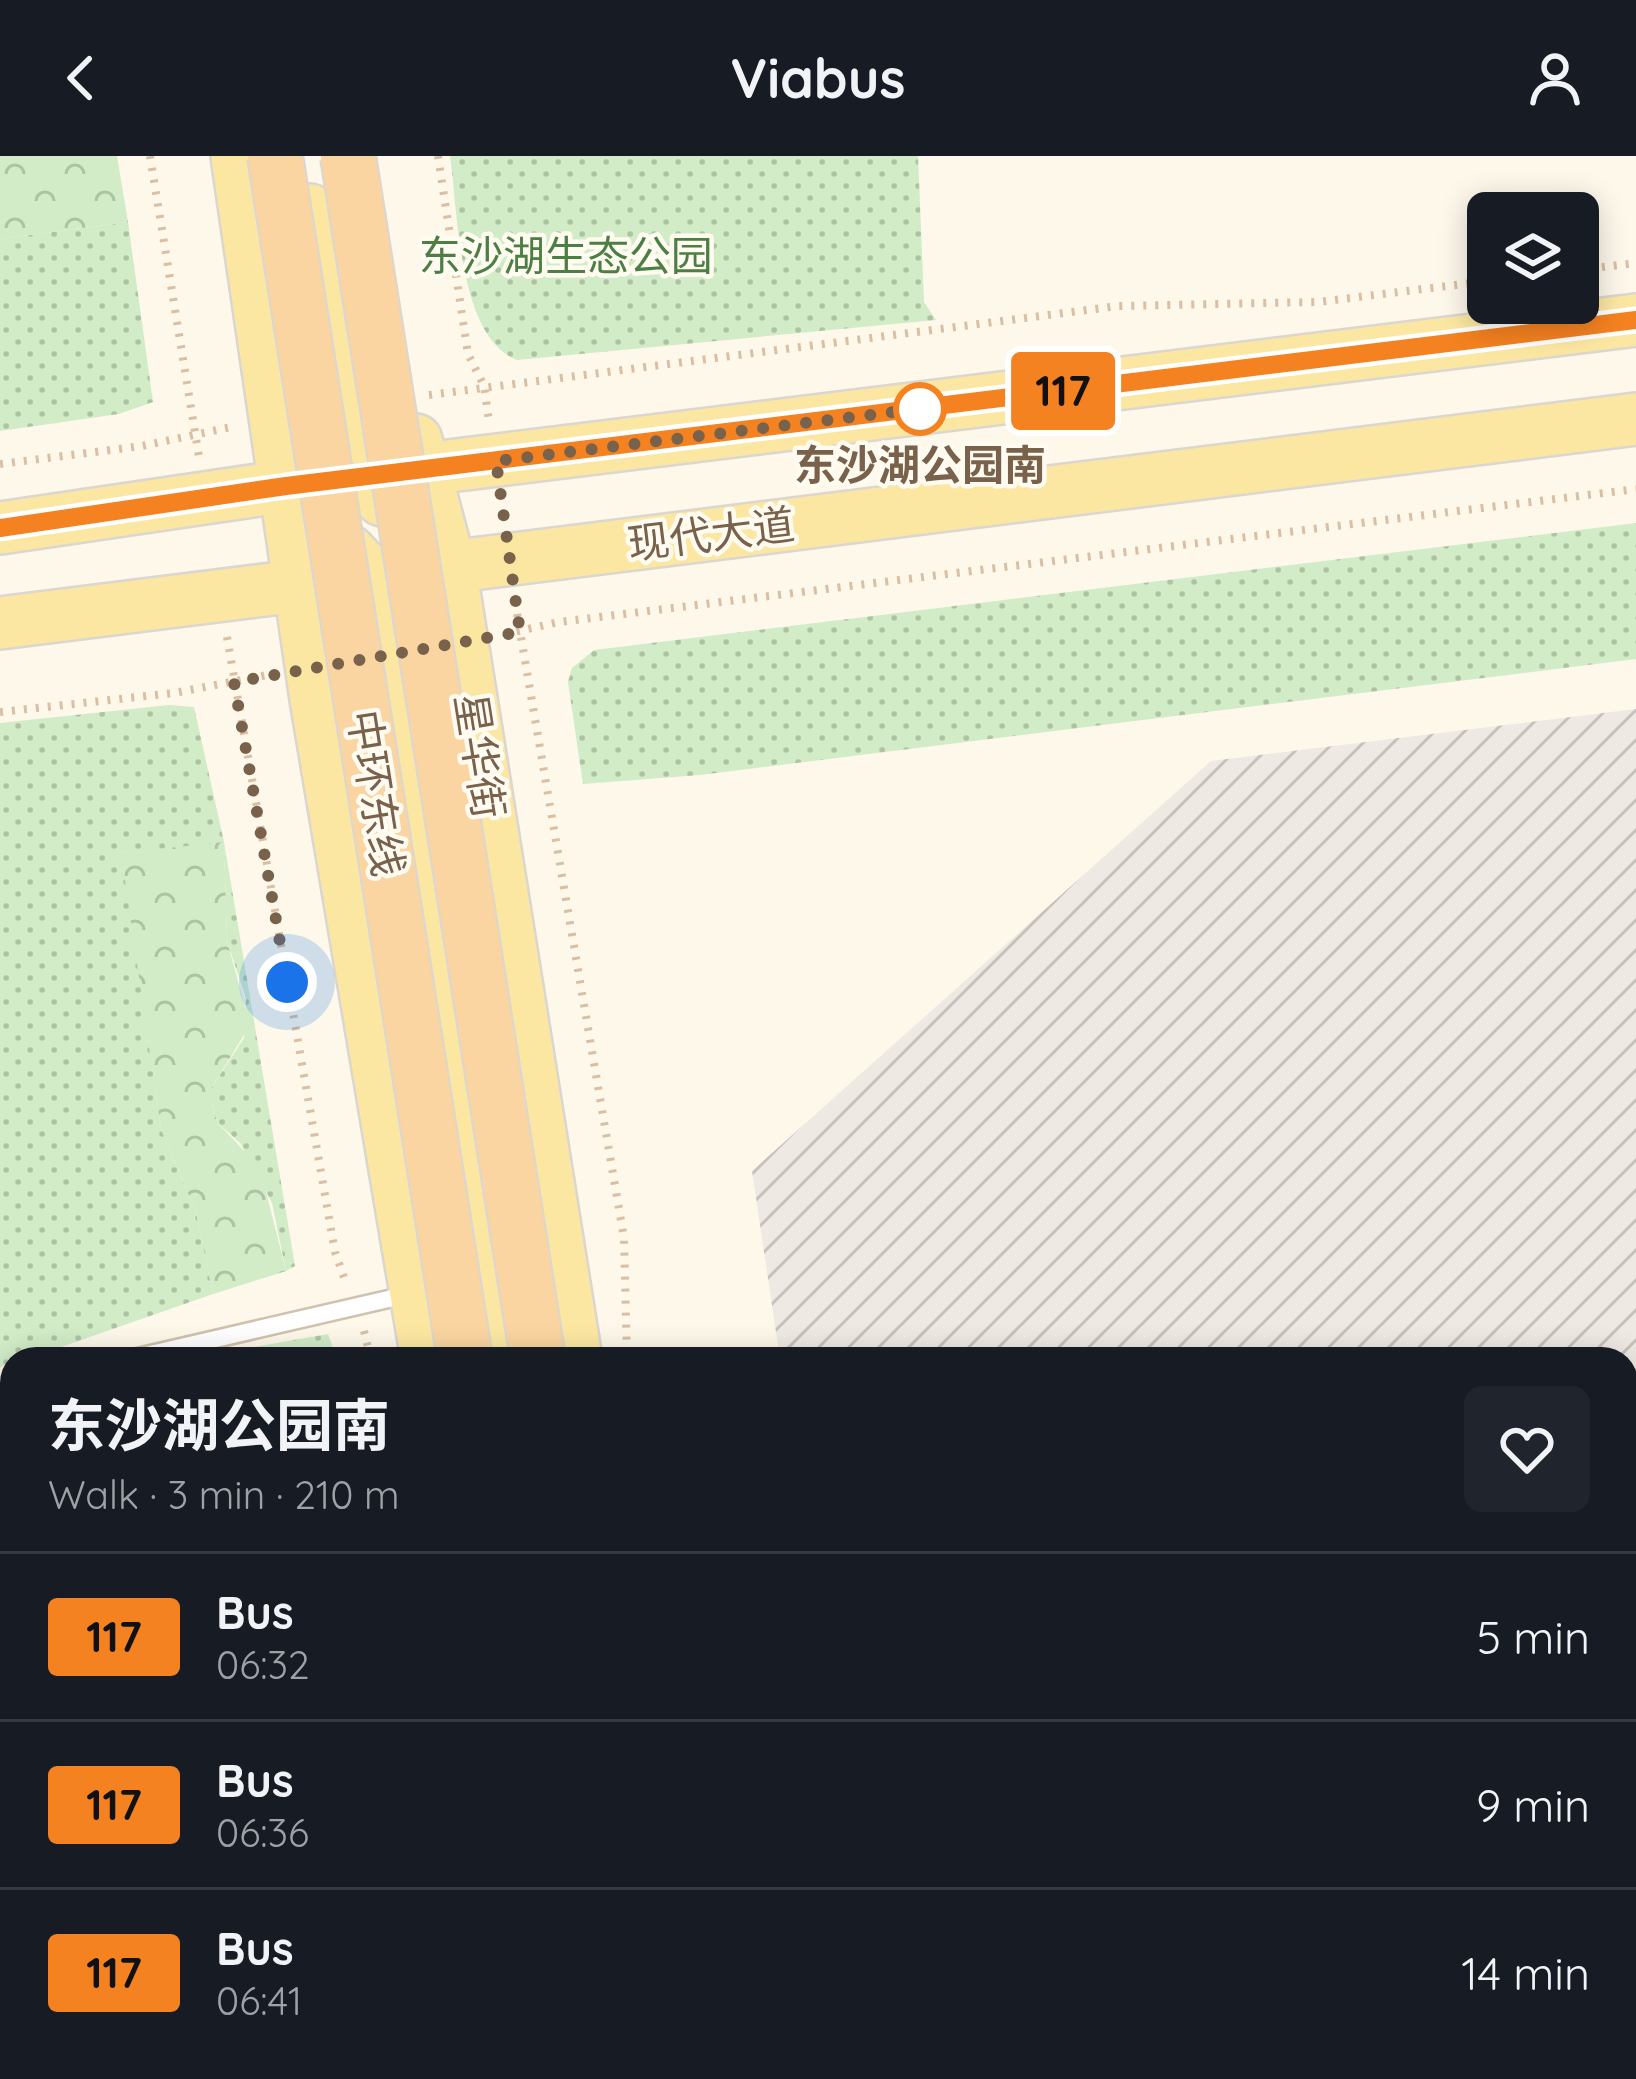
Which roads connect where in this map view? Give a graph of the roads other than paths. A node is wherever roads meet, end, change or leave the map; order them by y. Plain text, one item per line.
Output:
1 (237, 156) edge
2 (279, 156) edge
3 (302, 156) edge
4 (348, 156) edge
5 (367, 156) edge
6 (315, 242) junction
7 (1636, 320) edge
8 (1636, 419) edge
9 (424, 470) junction
10 (358, 478) junction
11 (286, 486) junction
12 (0, 528) edge
13 (450, 566) junction
14 (373, 576) junction
15 (298, 582) junction
16 (0, 623) edge
17 (416, 813) junction
18 (517, 984) junction
19 (417, 1292) junction
20 (180, 1347) edge
21 (426, 1347) edge
22 (463, 1347) edge
23 (512, 1347) edge
24 (536, 1347) edge
25 (574, 1347) edge

1 - 11 main road
2 - 6 main road
2 - 22 highway, 中环东线, bridge
3 - 6 main road
4 - 24 highway, 中环东线, bridge
5 - 9 main road, 星华街
6 - 10 main road
7 - 9 main road
8 - 13 main road, 现代大道
9 - 10 main road
9 - 13 main road, 星华街
10 - 11 main road
10 - 13 main road
11 - 12 main road
11 - 14 main road
11 - 15 main road
13 - 14 main road, 现代大道
13 - 18 main road, 星华街
14 - 15 main road, 现代大道
14 - 17 main road
15 - 16 main road, 现代大道
15 - 19 main road
17 - 18 main road
17 - 23 main road
18 - 25 main road, 星华街
19 - 20 lane
19 - 21 main road

